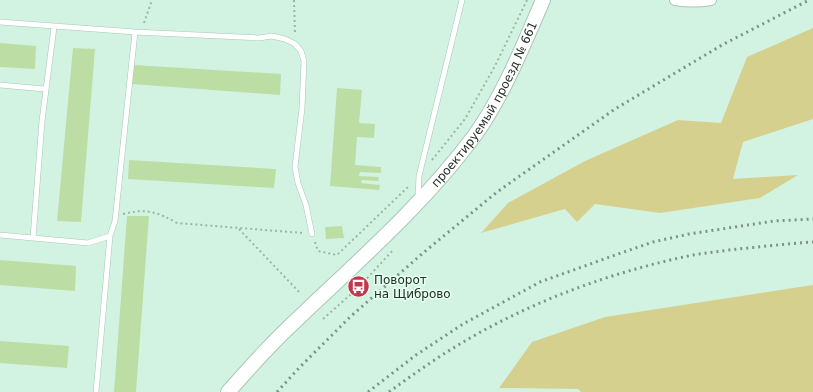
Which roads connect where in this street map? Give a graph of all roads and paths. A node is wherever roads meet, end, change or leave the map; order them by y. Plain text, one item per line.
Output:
1 (152, 0) edge
2 (294, 0) edge
3 (462, 0) edge
4 (527, 0) edge
5 (543, 0) edge
6 (675, 0) edge
7 (711, 0) edge
8 (0, 22) edge
9 (54, 27) junction
10 (134, 32) junction
11 (295, 44) junction
12 (0, 85) edge
13 (45, 89) junction
14 (419, 176) junction
15 (418, 203) junction
16 (115, 221) junction
17 (238, 228) junction
18 (312, 234) junction
19 (0, 235) edge
20 (110, 236) junction
21 (33, 238) junction
22 (394, 249) dead end
23 (300, 293) dead end
24 (322, 319) dead end
25 (96, 392) edge
26 (228, 392) edge

1 - 10 path
2 - 11 path
3 - 14 lane, проектируемый проезд № 661
4 - 14 path
5 - 15 main road, проектируемый проезд № 661
6 - 7 street
8 - 9 lane
9 - 10 lane
9 - 13 lane
10 - 11 lane
10 - 16 lane
11 - 18 lane
12 - 13 lane
13 - 21 lane
14 - 15 lane, проектируемый проезд № 661
14 - 18 path
15 - 26 main road, проектируемый проезд № 661
16 - 17 path
16 - 20 lane
17 - 18 path
17 - 23 path
19 - 21 lane
20 - 21 lane
20 - 25 lane
22 - 24 path

